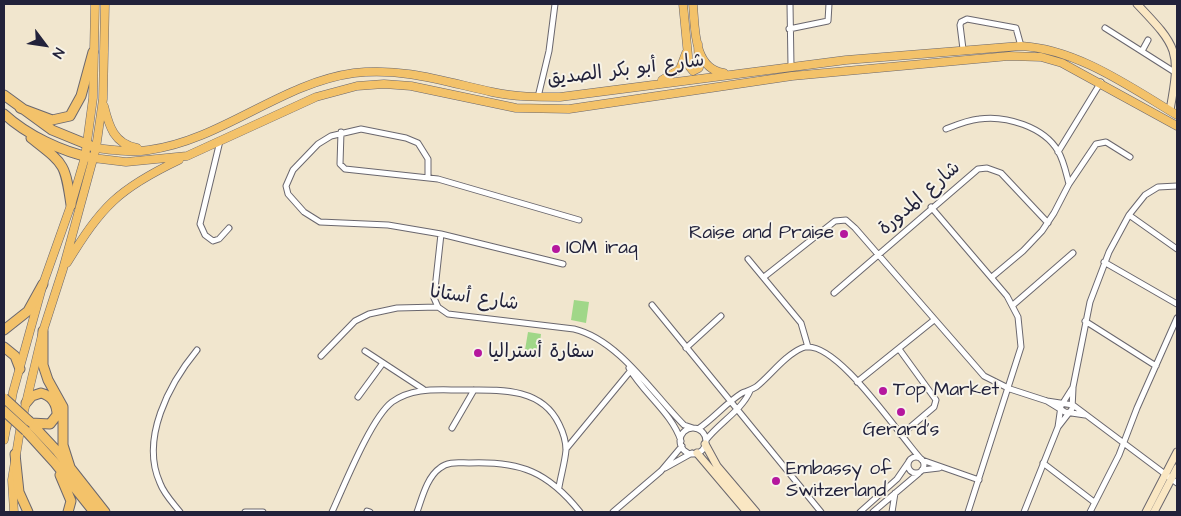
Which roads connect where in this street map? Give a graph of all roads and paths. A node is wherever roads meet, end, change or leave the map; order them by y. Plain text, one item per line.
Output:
1 (95, 4) edge
2 (105, 4) edge
3 (555, 4) edge
4 (683, 4) edge
5 (692, 4) edge
6 (790, 4) edge
7 (829, 4) edge
8 (1137, 4) edge
9 (1105, 28) dead end
10 (790, 29) junction
11 (1148, 40) dead end
12 (698, 44) junction
13 (687, 46) junction
14 (1021, 46) junction
15 (963, 49) junction
16 (1142, 50) junction
17 (94, 52) junction
18 (792, 66) junction
19 (1177, 69) edge
20 (733, 74) junction
21 (1101, 82) junction
22 (654, 84) junction
23 (4, 95) edge
24 (538, 97) junction
25 (103, 99) junction
26 (20, 108) junction
27 (1170, 110) junction
28 (4, 114) edge
29 (1177, 115) edge
30 (1177, 126) edge
31 (20, 127) junction
32 (946, 129) dead end
33 (342, 132) junction
34 (220, 141) junction
35 (91, 146) junction
36 (149, 150) junction
37 (1058, 152) junction
38 (187, 156) junction
39 (89, 157) junction
40 (1130, 157) dead end
41 (428, 177) junction
42 (1069, 184) junction
43 (1177, 186) edge
44 (71, 205) junction
45 (932, 207) junction
46 (1129, 215) junction
47 (579, 220) dead end
48 (1048, 222) junction
49 (229, 228) dead end
50 (441, 234) junction
51 (1177, 249) edge
52 (1073, 253) dead end
53 (880, 254) junction
54 (748, 259) dead end
55 (1104, 262) junction
56 (563, 264) dead end
57 (63, 269) junction
58 (992, 276) junction
59 (764, 277) junction
60 (43, 284) junction
61 (834, 293) dead end
62 (1177, 304) edge
63 (652, 305) dead end
64 (1013, 305) junction
65 (438, 307) junction
66 (721, 316) dead end
67 (1177, 318) edge
68 (934, 320) junction
69 (1085, 321) junction
70 (4, 330) edge
71 (43, 331) junction
72 (4, 347) edge
73 (808, 347) junction
74 (686, 348) junction
75 (899, 349) junction
76 (196, 350) dead end
77 (365, 352) dead end
78 (321, 356) dead end
79 (383, 363) junction
80 (1156, 366) junction
81 (630, 368) junction
82 (20, 369) junction
83 (857, 382) junction
84 (1073, 387) junction
85 (1010, 389) junction
86 (424, 390) junction
87 (474, 390) junction
88 (750, 390) junction
89 (358, 397) dead end
90 (4, 398) edge
91 (1047, 400) junction
92 (731, 402) junction
93 (1063, 402) junction
94 (26, 403) junction
95 (1073, 405) junction
96 (736, 409) junction
97 (1060, 410) junction
98 (4, 411) edge
99 (1070, 414) junction
100 (1086, 415) junction
101 (30, 422) junction
102 (1058, 427) junction
103 (5, 428) edge
104 (452, 428) dead end
105 (696, 429) junction
106 (901, 435) junction
107 (4, 440) edge
108 (706, 442) junction
109 (1124, 442) junction
110 (681, 444) junction
111 (910, 447) junction
112 (566, 449) junction
113 (1177, 452) edge
114 (694, 453) junction
115 (14, 454) junction
116 (922, 459) junction
117 (909, 462) junction
118 (1043, 462) junction
119 (56, 463) junction
120 (70, 467) junction
121 (939, 468) junction
122 (1177, 468) edge
123 (661, 471) junction
124 (920, 471) junction
125 (1172, 479) edge
126 (979, 480) junction
127 (559, 487) junction
128 (895, 493) junction
129 (1094, 502) junction
130 (14, 512) edge
131 (28, 512) edge
132 (68, 512) edge
133 (94, 512) edge
134 (105, 512) edge
135 (180, 512) edge
136 (245, 512) edge
137 (263, 512) edge
138 (332, 512) edge
139 (417, 512) edge
140 (580, 512) edge
141 (613, 512) edge
142 (747, 512) edge
143 (756, 512) edge
144 (821, 512) edge
145 (860, 512) edge
146 (873, 512) edge
147 (892, 512) edge
148 (968, 512) edge
149 (1024, 512) edge
150 (1090, 512) edge
151 (1146, 512) edge
152 (1154, 512) edge

1 - 17 main road
2 - 25 main road
3 - 24 street
4 - 13 main road
5 - 12 main road
6 - 10 street
7 - 10 street
8 - 19 street
9 - 16 street
10 - 18 street
11 - 16 street
12 - 13 main road
12 - 20 main road
13 - 22 main road
14 - 15 main road, شارع أبو بكر الصديق
14 - 15 street
14 - 27 main road, شارع أبو بكر الصديق
15 - 18 main road, شارع أبو بكر الصديق
16 - 19 street
17 - 26 highway
17 - 35 main road
18 - 20 main road, شارع أبو بكر الصديق
19 - 27 street
20 - 22 main road, شارع أبو بكر الصديق
21 - 30 main road, شارع أبو بكر الصديق
21 - 34 main road, شارع أبو بكر الصديق
21 - 37 street
22 - 24 main road, شارع أبو بكر الصديق
23 - 26 highway, شارع أبو بكر الصديق
24 - 36 main road, شارع أبو بكر الصديق
25 - 35 main road
25 - 36 main road
26 - 35 highway, شارع أبو بكر الصديق
27 - 29 main road, شارع أبو بكر الصديق
28 - 31 highway, شارع أبو بكر الصديق
31 - 39 highway, شارع أبو بكر الصديق
31 - 44 highway
32 - 37 street
33 - 41 street
33 - 41 street
33 - 50 street
34 - 38 main road, شارع أبو بكر الصديق
34 - 49 street
35 - 36 main road, شارع أبو بكر الصديق
35 - 39 main road
37 - 42 street
38 - 39 main road, شارع أبو بكر الصديق
38 - 57 main road
39 - 44 main road
39 - 57 main road
40 - 42 street
41 - 47 street
42 - 48 street
43 - 46 street
44 - 60 main road
45 - 48 street, شارع المدورة
45 - 53 street, شارع المدورة
45 - 58 street
46 - 51 street
46 - 55 street
48 - 58 street
50 - 56 street
50 - 65 street
52 - 64 street
53 - 59 street
53 - 61 street, شارع المدورة
53 - 68 street
54 - 59 street
55 - 62 street
55 - 69 street
57 - 71 main road
58 - 64 street
59 - 73 street
60 - 70 highway
60 - 82 main road
63 - 74 street
64 - 85 street
65 - 78 street, شارع أستانا
65 - 81 street, شارع أستانا
66 - 74 street
67 - 80 street
68 - 75 street
68 - 85 street
69 - 80 street
69 - 84 street
71 - 94 main road
71 - 120 highway
72 - 82 highway
73 - 83 street
73 - 88 street
74 - 92 street
75 - 83 street
75 - 106 street
76 - 135 street
77 - 79 street
79 - 86 street
79 - 89 street
80 - 109 street
81 - 105 street, شارع أستانا
81 - 110 street, شارع أستانا
81 - 112 street
82 - 103 main road
83 - 106 street
84 - 93 street
84 - 95 street
85 - 91 street
85 - 126 street
86 - 87 street
86 - 138 street
87 - 104 street
87 - 112 street
88 - 92 street
88 - 96 street
90 - 101 highway, bridge
91 - 93 street
91 - 97 street
92 - 96 street
92 - 105 street
93 - 95 street
93 - 97 street
94 - 101 highway
94 - 115 main road
95 - 99 street
95 - 100 street
96 - 108 street
96 - 144 street
97 - 99 street
97 - 102 street
98 - 119 highway, bridge
99 - 100 street
99 - 102 street
100 - 109 street
101 - 120 highway
102 - 118 street
103 - 107 main road
105 - 108 street, شارع أستانا
105 - 110 street
106 - 111 street
108 - 114 street
108 - 143 street
109 - 125 street
109 - 129 street
110 - 114 street
110 - 123 street
111 - 116 street
111 - 117 street
112 - 127 street
113 - 125 street
114 - 123 street
114 - 142 street
115 - 130 main road
115 - 131 highway
116 - 117 street
116 - 121 street
116 - 124 street
117 - 124 street
117 - 145 street
118 - 129 street
118 - 149 street
119 - 132 highway
119 - 133 highway
120 - 134 highway
121 - 124 street
121 - 126 street
122 - 125 street
123 - 141 street
124 - 128 street
125 - 151 street
125 - 152 street
126 - 148 street
127 - 139 street
127 - 140 street
128 - 146 street
128 - 147 street
129 - 150 street
136 - 137 street

